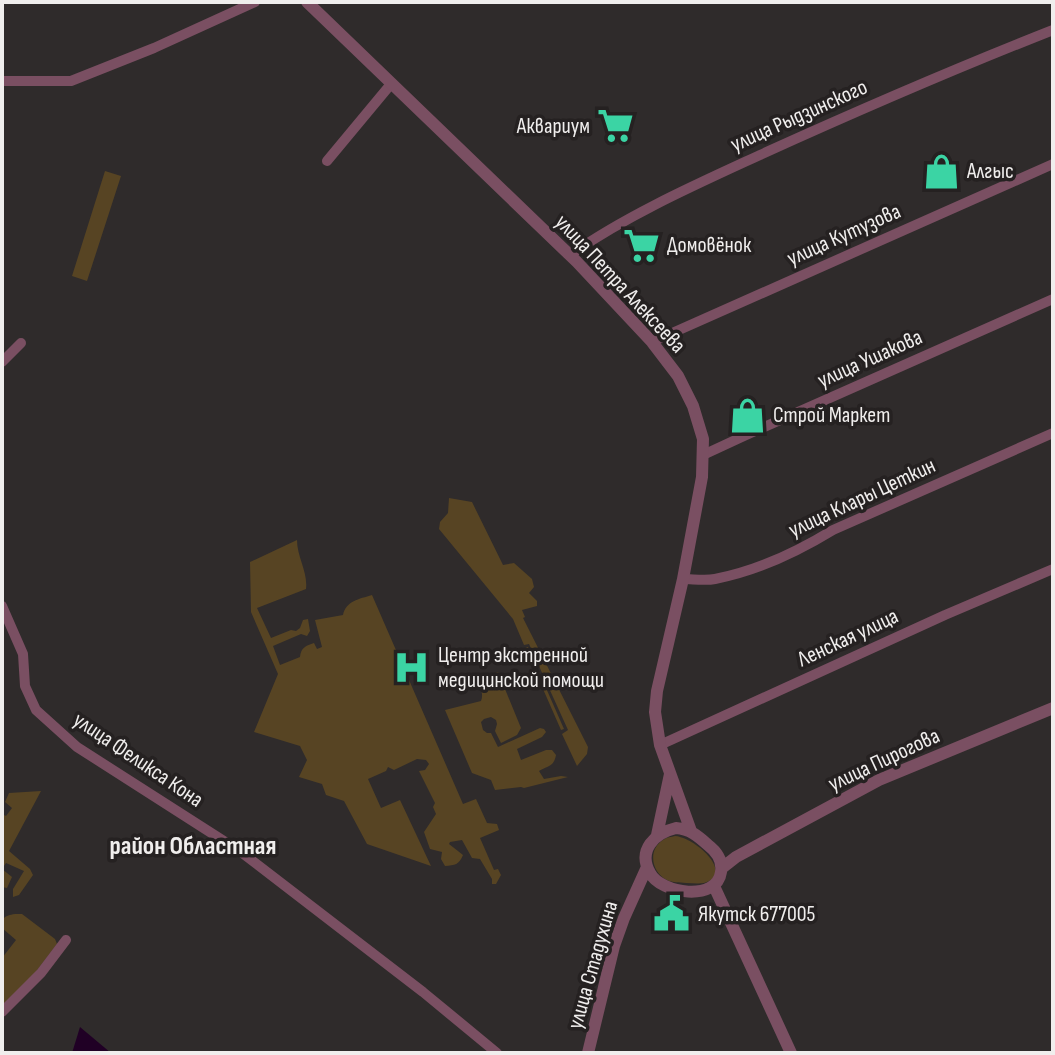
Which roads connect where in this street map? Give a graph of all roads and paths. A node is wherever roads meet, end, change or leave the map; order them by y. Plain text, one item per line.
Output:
1 (255, 2) edge
2 (307, 2) edge
3 (1053, 30) edge
4 (2, 81) edge
5 (391, 84) junction
6 (327, 161) dead end
7 (1053, 164) edge
8 (570, 255) junction
9 (1053, 299) edge
10 (652, 342) junction
11 (21, 343) dead end
12 (2, 362) edge
13 (1053, 433) edge
14 (703, 455) junction
15 (1053, 569) edge
16 (683, 579) junction
17 (2, 606) edge
18 (1053, 708) edge
19 (660, 745) junction
20 (670, 774) junction
21 (691, 831) junction
22 (657, 835) junction
23 (716, 852) junction
24 (736, 857) junction
25 (647, 867) junction
26 (722, 868) junction
27 (660, 885) junction
28 (714, 886) junction
29 (637, 889) junction
30 (66, 940) dead end
31 (2, 1012) edge
32 (497, 1053) edge
33 (588, 1053) edge
34 (791, 1053) edge

1 - 4 street
2 - 5 street, улица Петра Алексеева
3 - 8 street, улица Рыдзинского
5 - 6 street
5 - 8 street, улица Петра Алексеева
7 - 10 street, улица Кутузова
8 - 10 street, улица Петра Алексеева
9 - 14 street, улица Ушакова
10 - 14 street, улица Петра Алексеева
11 - 12 street
13 - 16 street, улица Клары Цеткин
14 - 16 street, улица Петра Алексеева
15 - 19 street, Ленская улица
16 - 19 street, улица Петра Алексеева
17 - 32 street, улица Феликса Кона
18 - 24 street, улица Пирогова
19 - 20 street, улица Петра Алексеева
20 - 21 street, улица Петра Алексеева
20 - 22 street
21 - 22 street
21 - 23 street
22 - 25 street
23 - 24 street
23 - 26 street
24 - 26 street, улица Пирогова
25 - 27 street
25 - 29 street, улица Стадухина
26 - 28 street
27 - 28 street
27 - 29 street, улица Стадухина
28 - 34 street
29 - 33 street, улица Стадухина
30 - 31 street

